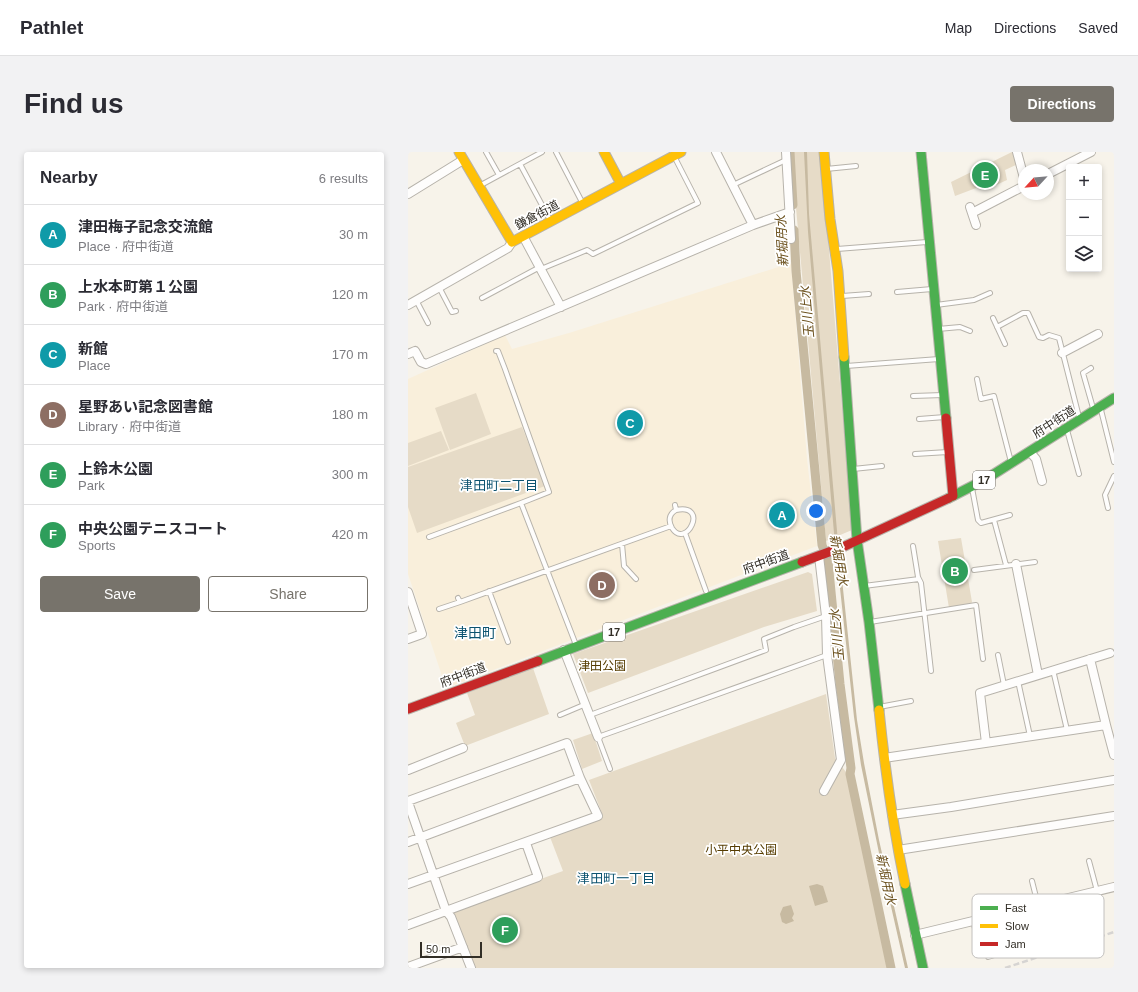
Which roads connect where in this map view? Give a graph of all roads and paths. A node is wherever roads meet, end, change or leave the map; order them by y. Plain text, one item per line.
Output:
1 (486, 152) edge
2 (542, 152) edge
3 (556, 152) edge
4 (604, 152) edge
5 (716, 152) edge
6 (824, 152) edge
7 (922, 152) edge
8 (1017, 152) edge
9 (1091, 152) edge
10 (461, 156) edge
11 (671, 156) edge
12 (786, 156) edge
13 (520, 164) junction
14 (1020, 164) edge
15 (856, 166) dead end
16 (826, 169) junction
17 (1054, 171) edge
18 (499, 175) junction
19 (621, 184) junction
20 (478, 186) junction
21 (733, 186) junction
22 (1018, 189) edge
23 (408, 194) edge
24 (583, 204) junction
25 (790, 212) junction
26 (551, 222) junction
27 (753, 225) junction
28 (976, 225) dead end
29 (523, 236) junction
30 (791, 239) dead end
31 (512, 242) junction
32 (930, 242) junction
33 (834, 249) junction
34 (540, 268) junction
35 (439, 287) junction
36 (934, 288) junction
37 (897, 292) dead end
38 (990, 293) dead end
39 (869, 294) dead end
40 (839, 297) junction
41 (482, 298) dead end
42 (416, 300) junction
43 (408, 305) edge
44 (935, 305) junction
45 (561, 307) junction
46 (456, 311) dead end
47 (993, 318) dead end
48 (428, 323) dead end
49 (997, 327) junction
50 (938, 329) junction
51 (970, 331) dead end
52 (1098, 334) dead end
53 (1005, 344) dead end
54 (496, 351) dead end
55 (1062, 353) junction
56 (408, 354) edge
57 (940, 359) junction
58 (844, 367) junction
59 (1091, 368) dead end
60 (977, 379) dead end
61 (944, 395) junction
62 (913, 396) dead end
63 (1114, 398) edge
64 (1097, 409) junction
65 (946, 417) junction
66 (920, 419) dead end
67 (1080, 420) junction
68 (1067, 428) junction
69 (949, 452) junction
70 (1030, 452) junction
71 (915, 454) dead end
72 (1114, 462) edge
73 (1011, 463) junction
74 (882, 466) dead end
75 (853, 469) junction
76 (1079, 474) dead end
77 (1114, 476) edge
78 (1042, 481) dead end
79 (972, 487) junction
80 (953, 496) junction
81 (521, 503) junction
82 (1108, 508) dead end
83 (1010, 516) dead end
84 (994, 520) junction
85 (671, 526) junction
86 (685, 533) junction
87 (429, 537) dead end
88 (857, 540) junction
89 (622, 544) junction
90 (913, 546) dead end
91 (825, 553) junction
92 (1035, 562) dead end
93 (1016, 564) junction
94 (1006, 565) junction
95 (548, 570) junction
96 (974, 570) dead end
97 (636, 579) dead end
98 (919, 579) junction
99 (864, 586) junction
100 (489, 591) junction
101 (706, 591) dead end
102 (408, 592) edge
103 (440, 609) dead end
104 (924, 613) junction
105 (826, 616) junction
106 (869, 622) junction
107 (408, 640) edge
108 (508, 642) dead end
109 (576, 645) junction
110 (564, 650) junction
111 (1110, 653) dead end
112 (827, 655) junction
113 (998, 655) dead end
114 (983, 659) dead end
115 (1090, 659) junction
116 (1053, 670) junction
117 (931, 671) dead end
118 (1038, 675) junction
119 (1018, 681) junction
120 (1004, 685) junction
121 (911, 701) dead end
122 (586, 704) junction
123 (878, 707) junction
124 (408, 709) edge
125 (560, 715) dead end
126 (590, 715) junction
127 (1106, 725) junction
128 (1067, 730) junction
129 (1030, 736) junction
130 (598, 737) junction
131 (986, 743) junction
132 (463, 748) dead end
133 (1114, 755) edge
134 (884, 758) junction
135 (610, 768) dead end
136 (408, 770) edge
137 (580, 778) junction
138 (1114, 780) edge
139 (824, 791) dead end
140 (408, 802) edge
141 (892, 815) junction
142 (1114, 816) edge
143 (420, 838) junction
144 (408, 842) edge
145 (526, 843) junction
146 (898, 850) junction
147 (1089, 861) dead end
148 (434, 875) junction
149 (1032, 881) dead end
150 (408, 884) edge
151 (1114, 887) edge
152 (1097, 892) junction
153 (1036, 894) edge
154 (1085, 894) edge
155 (446, 911) junction
156 (972, 921) edge
157 (408, 925) edge
158 (916, 935) junction
159 (463, 947) junction
160 (408, 967) edge
161 (471, 968) edge
162 (923, 968) edge

1 - 18 lane
2 - 13 lane
3 - 24 lane
4 - 19 street
5 - 21 street
6 - 16 street
7 - 32 street
8 - 14 street
9 - 17 street
10 - 20 street
10 - 23 street
11 - 19 street, 鎌倉街道
11 - 34 lane
12 - 21 lane
12 - 25 street
13 - 18 lane
13 - 26 lane
15 - 16 lane
16 - 33 street
18 - 20 lane
19 - 24 street, 鎌倉街道
20 - 31 street
21 - 27 street
22 - 28 street
24 - 26 street, 鎌倉街道
25 - 27 street
25 - 30 street
26 - 29 street, 鎌倉街道
27 - 45 street
29 - 31 street, 鎌倉街道
29 - 34 street
31 - 35 street, 鎌倉街道
32 - 33 lane
32 - 36 street
33 - 40 street
34 - 41 lane
34 - 45 street
35 - 42 street, 鎌倉街道
35 - 46 lane
36 - 37 lane
36 - 44 street
38 - 44 lane
39 - 40 lane
40 - 58 street
42 - 43 street, 鎌倉街道
42 - 48 lane
44 - 50 street
45 - 56 street
47 - 49 lane
49 - 53 lane
49 - 55 lane
50 - 51 lane
50 - 57 street
52 - 55 street
54 - 81 lane
55 - 67 lane
57 - 58 lane
57 - 61 street
58 - 75 street
59 - 64 lane
60 - 73 lane
61 - 62 lane
61 - 65 street
63 - 64 street, 府中街道 / 17
64 - 67 street, 府中街道 / 17
64 - 72 lane
65 - 66 lane
65 - 69 street
67 - 68 street, 府中街道 / 17
68 - 70 street, 府中街道 / 17
68 - 76 lane
69 - 71 lane
69 - 80 street
70 - 73 street, 府中街道 / 17
70 - 78 street
73 - 79 street, 府中街道 / 17
74 - 75 lane
75 - 88 street
77 - 82 lane
79 - 80 street, 府中街道 / 17
79 - 84 lane
80 - 88 street, 府中街道 / 17
81 - 87 lane
81 - 95 lane
83 - 84 lane
84 - 94 lane
85 - 86 lane
85 - 86 lane
85 - 89 lane
86 - 101 lane
88 - 91 street, 府中街道 / 17
88 - 99 street
89 - 95 lane
89 - 97 lane
90 - 98 lane
91 - 105 street
91 - 109 street, 府中街道 / 17
92 - 93 lane
93 - 94 lane
93 - 118 street
94 - 96 lane
95 - 100 lane
95 - 109 lane
98 - 99 lane
98 - 104 lane
99 - 106 street
100 - 103 lane
100 - 108 lane
102 - 107 street
104 - 106 lane
104 - 114 lane
104 - 117 lane
105 - 112 street
105 - 126 lane
106 - 123 street
109 - 110 street, 府中街道 / 17
110 - 122 street
110 - 124 street, 府中街道 / 17
111 - 115 street
112 - 130 lane
112 - 139 street
113 - 120 lane
115 - 116 street
115 - 127 street
116 - 118 street
116 - 128 lane
118 - 119 street
119 - 120 street
119 - 129 lane
120 - 131 street
121 - 123 lane
122 - 125 lane
122 - 126 street
123 - 134 street
126 - 130 street
127 - 128 street
127 - 133 street
128 - 129 street
129 - 131 street
130 - 135 lane
131 - 134 street
132 - 136 street
134 - 141 street
137 - 140 street
137 - 143 street
137 - 145 street
138 - 141 street
140 - 143 street
141 - 146 street
142 - 146 street
143 - 144 street
143 - 148 street
145 - 148 street
145 - 155 street
146 - 158 street
147 - 152 lane
148 - 150 street
148 - 155 street
149 - 153 lane
151 - 152 street
152 - 154 street
155 - 157 street
155 - 159 street
156 - 158 street
158 - 162 street
159 - 160 street
159 - 161 street

